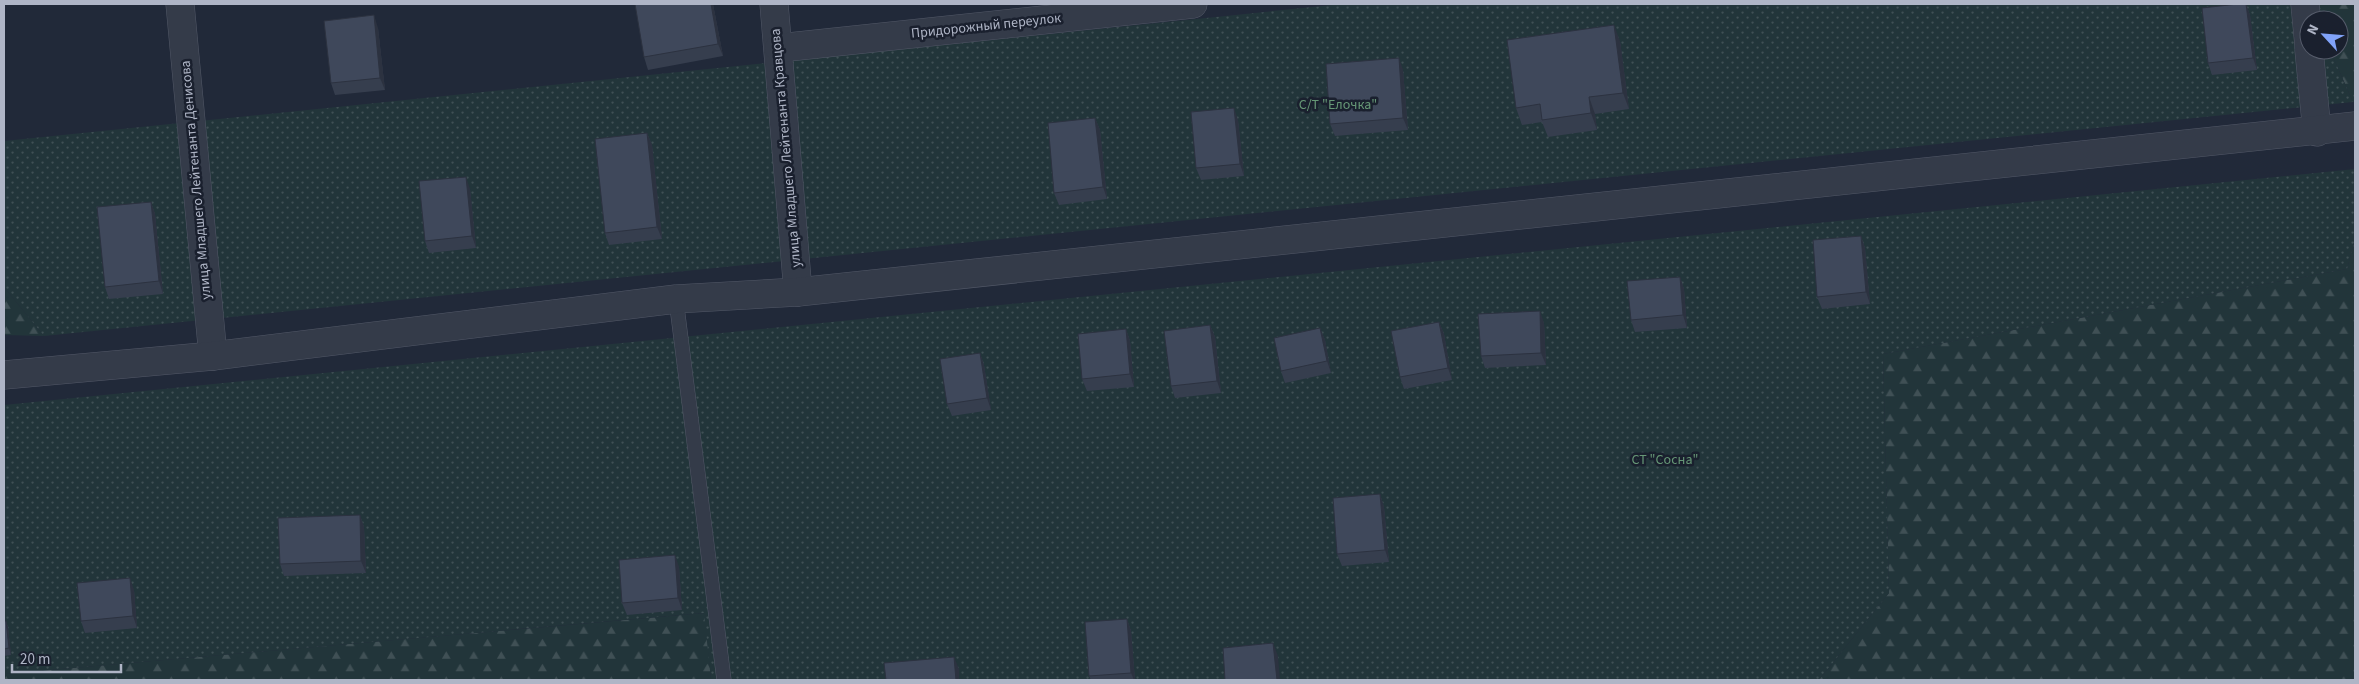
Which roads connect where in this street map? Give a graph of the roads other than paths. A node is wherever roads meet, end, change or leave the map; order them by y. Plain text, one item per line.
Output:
1 (180, 4) edge
2 (774, 4) edge
3 (1194, 4) edge
4 (779, 48) junction
5 (2310, 60) edge
6 (2355, 126) edge
7 (2317, 132) junction
8 (798, 292) junction
9 (676, 299) junction
10 (213, 356) junction
11 (4, 375) edge
12 (724, 680) edge

1 - 10 street, улица Младшего Лейтенанта Денисова
2 - 4 street, улица Младшего Лейтенанта Кравцова
3 - 4 street, Придорожный переулок
4 - 8 street, улица Младшего Лейтенанта Кравцова
5 - 7 street
6 - 7 street
7 - 8 street
8 - 9 street
9 - 10 street
9 - 12 lane
10 - 11 street

